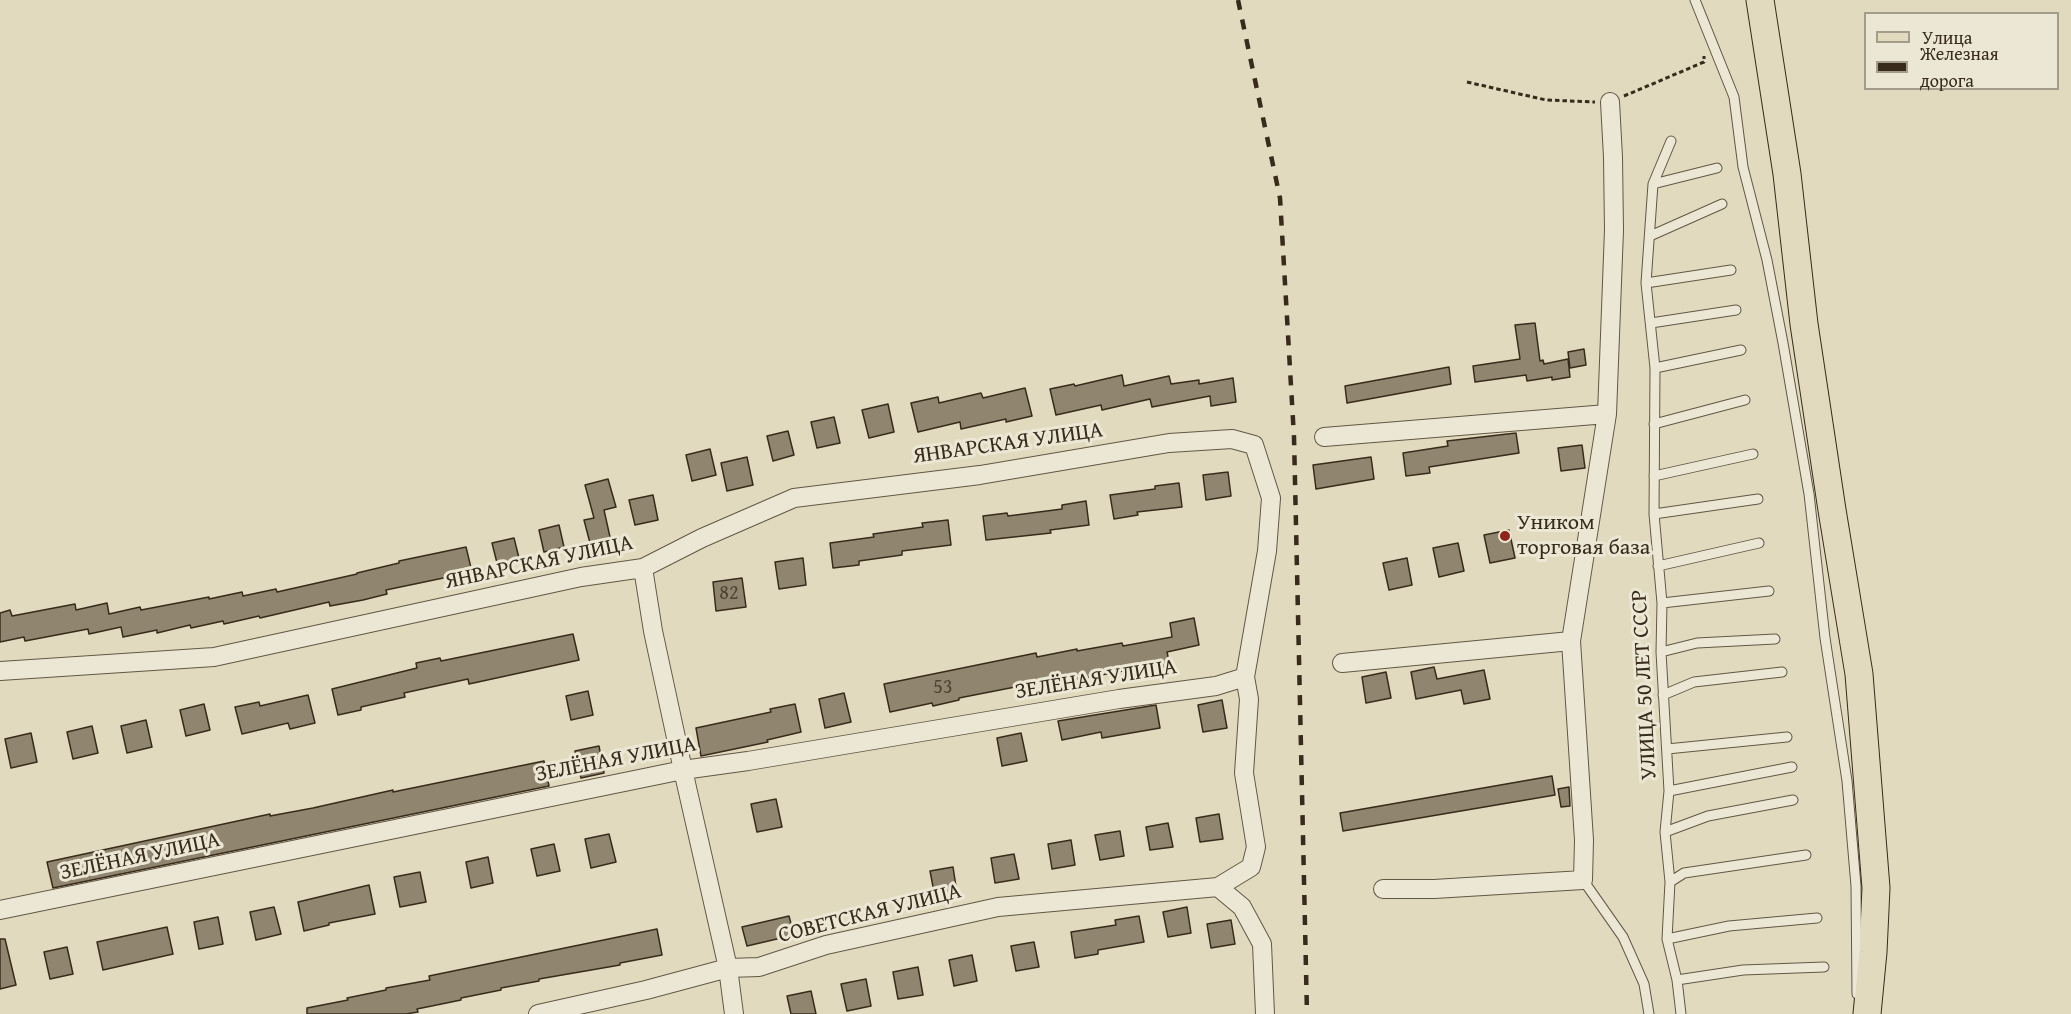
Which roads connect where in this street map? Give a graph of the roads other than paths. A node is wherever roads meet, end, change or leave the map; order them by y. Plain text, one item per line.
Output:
1 (1695, 0) edge
2 (1760, 0) edge
3 (1610, 102) road end
4 (1671, 141) dead end
5 (1717, 168) dead end
6 (1653, 184) junction
7 (1722, 204) dead end
8 (1650, 236) junction
9 (1731, 270) dead end
10 (1646, 284) junction
11 (1736, 310) dead end
12 (1651, 323) junction
13 (1741, 350) dead end
14 (1655, 368) junction
15 (1745, 400) dead end
16 (1607, 414) junction
17 (1654, 424) junction
18 (1324, 437) dead end
19 (1753, 454) dead end
20 (1654, 476) junction
21 (1758, 499) dead end
22 (1654, 514) junction
23 (1759, 543) dead end
24 (1658, 566) junction
25 (643, 568) junction
26 (1769, 591) dead end
27 (1662, 603) junction
28 (1775, 639) dead end
29 (1571, 641) junction
30 (1661, 652) junction
31 (1342, 663) dead end
32 (0, 671) edge
33 (1782, 672) dead end
34 (1245, 677) junction
35 (1663, 695) junction
36 (1787, 737) dead end
37 (1667, 749) junction
38 (1792, 767) dead end
39 (683, 770) junction
40 (1669, 791) junction
41 (1794, 800) dead end
42 (1665, 832) junction
43 (1806, 855) dead end
44 (1583, 880) junction
45 (1670, 882) junction
46 (1218, 887) junction
47 (1383, 889) dead end
48 (0, 910) edge
49 (1817, 918) dead end
50 (1667, 939) junction
51 (1824, 966) dead end
52 (728, 968) junction
53 (1677, 980) junction
54 (1860, 1009) edge
55 (538, 1014) edge
56 (734, 1014) edge
57 (1265, 1014) edge
58 (1649, 1014) edge
59 (1681, 1014) edge

1 - 54 lane
2 - 54 main road
3 - 16 street
4 - 6 lane, УЛИЦА 50 ЛЕТ СССР
5 - 6 lane
6 - 8 lane, УЛИЦА 50 ЛЕТ СССР
7 - 8 lane
8 - 10 lane, УЛИЦА 50 ЛЕТ СССР
9 - 10 lane
10 - 12 lane, УЛИЦА 50 ЛЕТ СССР
11 - 12 lane
12 - 14 lane, УЛИЦА 50 ЛЕТ СССР
13 - 14 lane
14 - 17 lane, УЛИЦА 50 ЛЕТ СССР
15 - 17 lane
16 - 18 street
16 - 29 street
17 - 20 lane, УЛИЦА 50 ЛЕТ СССР
19 - 20 lane
20 - 22 lane, УЛИЦА 50 ЛЕТ СССР
21 - 22 lane
22 - 24 lane, УЛИЦА 50 ЛЕТ СССР
23 - 24 lane
24 - 27 lane, УЛИЦА 50 ЛЕТ СССР
25 - 32 street, ЯНВАРСКАЯ УЛИЦА
25 - 34 street, ЯНВАРСКАЯ УЛИЦА
25 - 39 street
26 - 27 lane
27 - 30 lane, УЛИЦА 50 ЛЕТ СССР
28 - 30 lane
29 - 31 street
29 - 44 street
30 - 35 lane, УЛИЦА 50 ЛЕТ СССР
33 - 35 lane
34 - 39 street, ЗЕЛЁНАЯ УЛИЦА
34 - 46 street
35 - 37 lane, УЛИЦА 50 ЛЕТ СССР
36 - 37 lane
37 - 40 lane, УЛИЦА 50 ЛЕТ СССР
38 - 40 lane
39 - 48 street, ЗЕЛЁНАЯ УЛИЦА
39 - 52 street
40 - 42 lane, УЛИЦА 50 ЛЕТ СССР
41 - 42 lane
42 - 45 lane, УЛИЦА 50 ЛЕТ СССР
43 - 45 lane
44 - 47 street
44 - 58 lane
45 - 50 lane, УЛИЦА 50 ЛЕТ СССР
46 - 52 street, СОВЕТСКАЯ УЛИЦА
46 - 57 street
49 - 50 lane
50 - 53 lane, УЛИЦА 50 ЛЕТ СССР
51 - 53 lane
52 - 55 street, СОВЕТСКАЯ УЛИЦА
52 - 56 street
53 - 59 lane, УЛИЦА 50 ЛЕТ СССР

